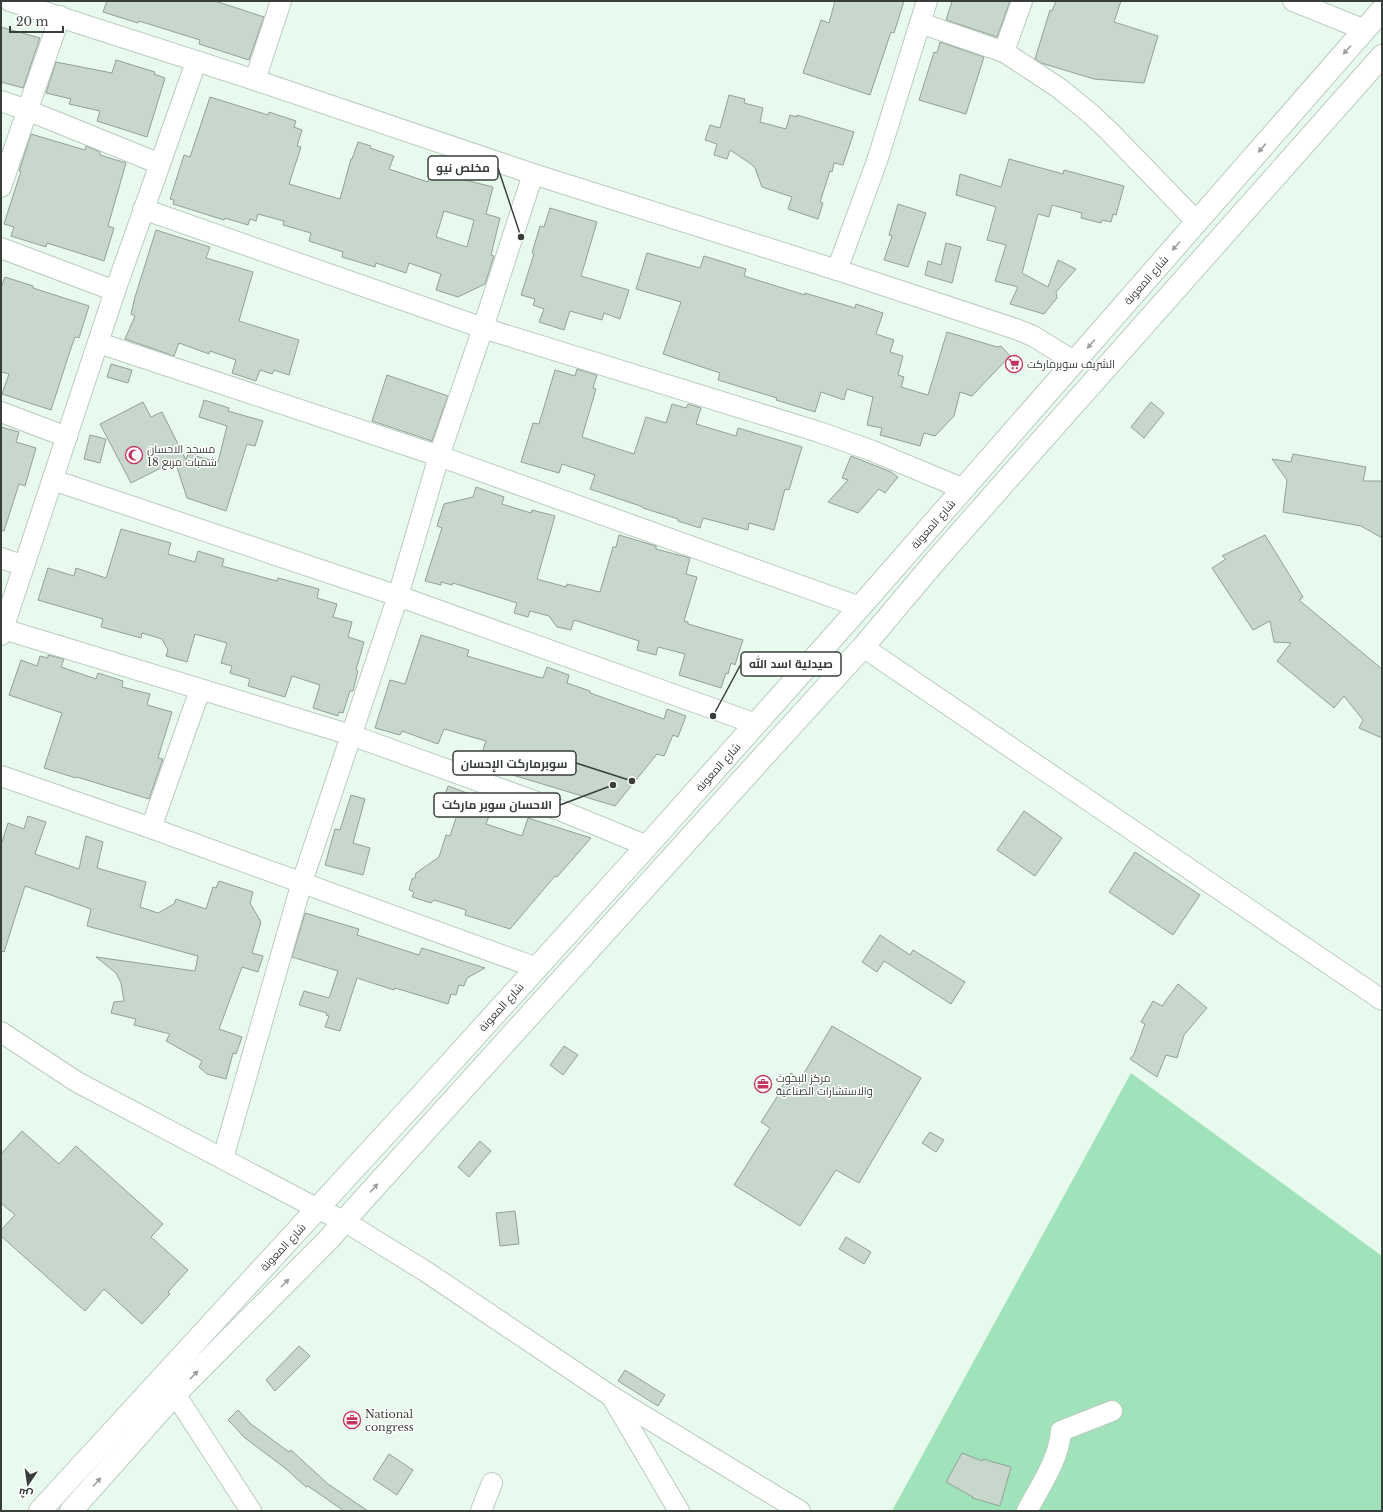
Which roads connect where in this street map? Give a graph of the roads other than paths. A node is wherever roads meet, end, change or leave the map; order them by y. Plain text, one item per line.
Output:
1 (10, 1) edge
2 (280, 1) edge
3 (927, 1) edge
4 (1022, 1) edge
5 (1293, 1) edge
6 (1382, 10) edge
7 (60, 16) junction
8 (920, 23) junction
9 (1365, 30) junction
10 (1004, 52) junction
11 (1382, 56) edge
12 (196, 62) junction
13 (255, 80) junction
14 (1, 101) edge
15 (27, 110) junction
16 (160, 164) junction
17 (533, 174) junction
18 (1, 187) edge
19 (143, 209) junction
20 (1197, 222) junction
21 (1, 248) edge
22 (837, 270) junction
23 (115, 291) junction
24 (483, 328) junction
25 (99, 343) junction
26 (1074, 362) junction
27 (1, 412) edge
28 (67, 436) junction
29 (439, 456) junction
30 (53, 480) junction
31 (964, 489) junction
32 (1, 558) edge
33 (24, 566) junction
34 (398, 596) junction
35 (860, 607) junction
36 (2, 632) edge
37 (863, 647) junction
38 (200, 690) junction
39 (756, 724) junction
40 (351, 735) junction
41 (1, 776) edge
42 (151, 828) junction
43 (647, 846) junction
44 (302, 882) junction
45 (537, 968) junction
46 (1382, 1000) edge
47 (1, 1032) edge
48 (223, 1158) junction
49 (318, 1209) junction
50 (344, 1220) junction
51 (175, 1394) junction
52 (611, 1396) junction
53 (1112, 1410) dead end
54 (492, 1483) dead end
55 (40, 1511) edge
56 (71, 1511) edge
57 (251, 1511) edge
58 (481, 1511) edge
59 (679, 1511) edge
60 (800, 1511) edge
61 (1027, 1511) edge

1 - 7 street
2 - 13 street
3 - 8 street
4 - 10 street
5 - 9 street
6 - 9 highway, شارع المعونة
7 - 12 street
7 - 15 street
8 - 10 street
8 - 22 street
9 -> 20 highway, شارع المعونة
10 - 20 street
11 - 37 highway
12 - 13 street
12 - 16 street
13 - 17 street
14 - 15 street
15 - 16 street
15 - 18 street
16 - 19 street
17 - 22 street
17 - 24 street
19 - 23 street
19 - 24 street
20 -> 26 highway, شارع المعونة
21 - 23 street
22 - 26 street
23 - 25 street
24 - 29 street
24 - 31 street
25 - 28 street
25 - 29 street
26 - 31 highway, شارع المعونة
27 - 28 street
28 - 30 street
29 - 34 street
29 - 35 street
30 - 33 street
30 - 34 street
31 - 35 highway, شارع المعونة
32 - 33 street
33 - 36 street
34 - 39 street
34 - 40 street
35 - 39 highway, شارع المعونة
36 - 38 street
37 - 46 street
50 -> 37 highway
38 - 40 street
38 - 42 street
39 - 43 highway, شارع المعونة
40 - 43 street
40 - 44 street
41 - 42 street
42 - 44 street
43 - 45 highway, شارع المعونة
44 - 45 street
44 - 48 street
45 - 49 highway, شارع المعونة
47 - 48 street
48 - 49 street
49 - 50 street
49 - 55 highway, شارع المعونة
51 -> 50 highway
50 - 52 street
56 -> 51 highway
51 - 57 street
52 - 59 street
52 - 60 street
53 - 61 street
54 - 58 street

